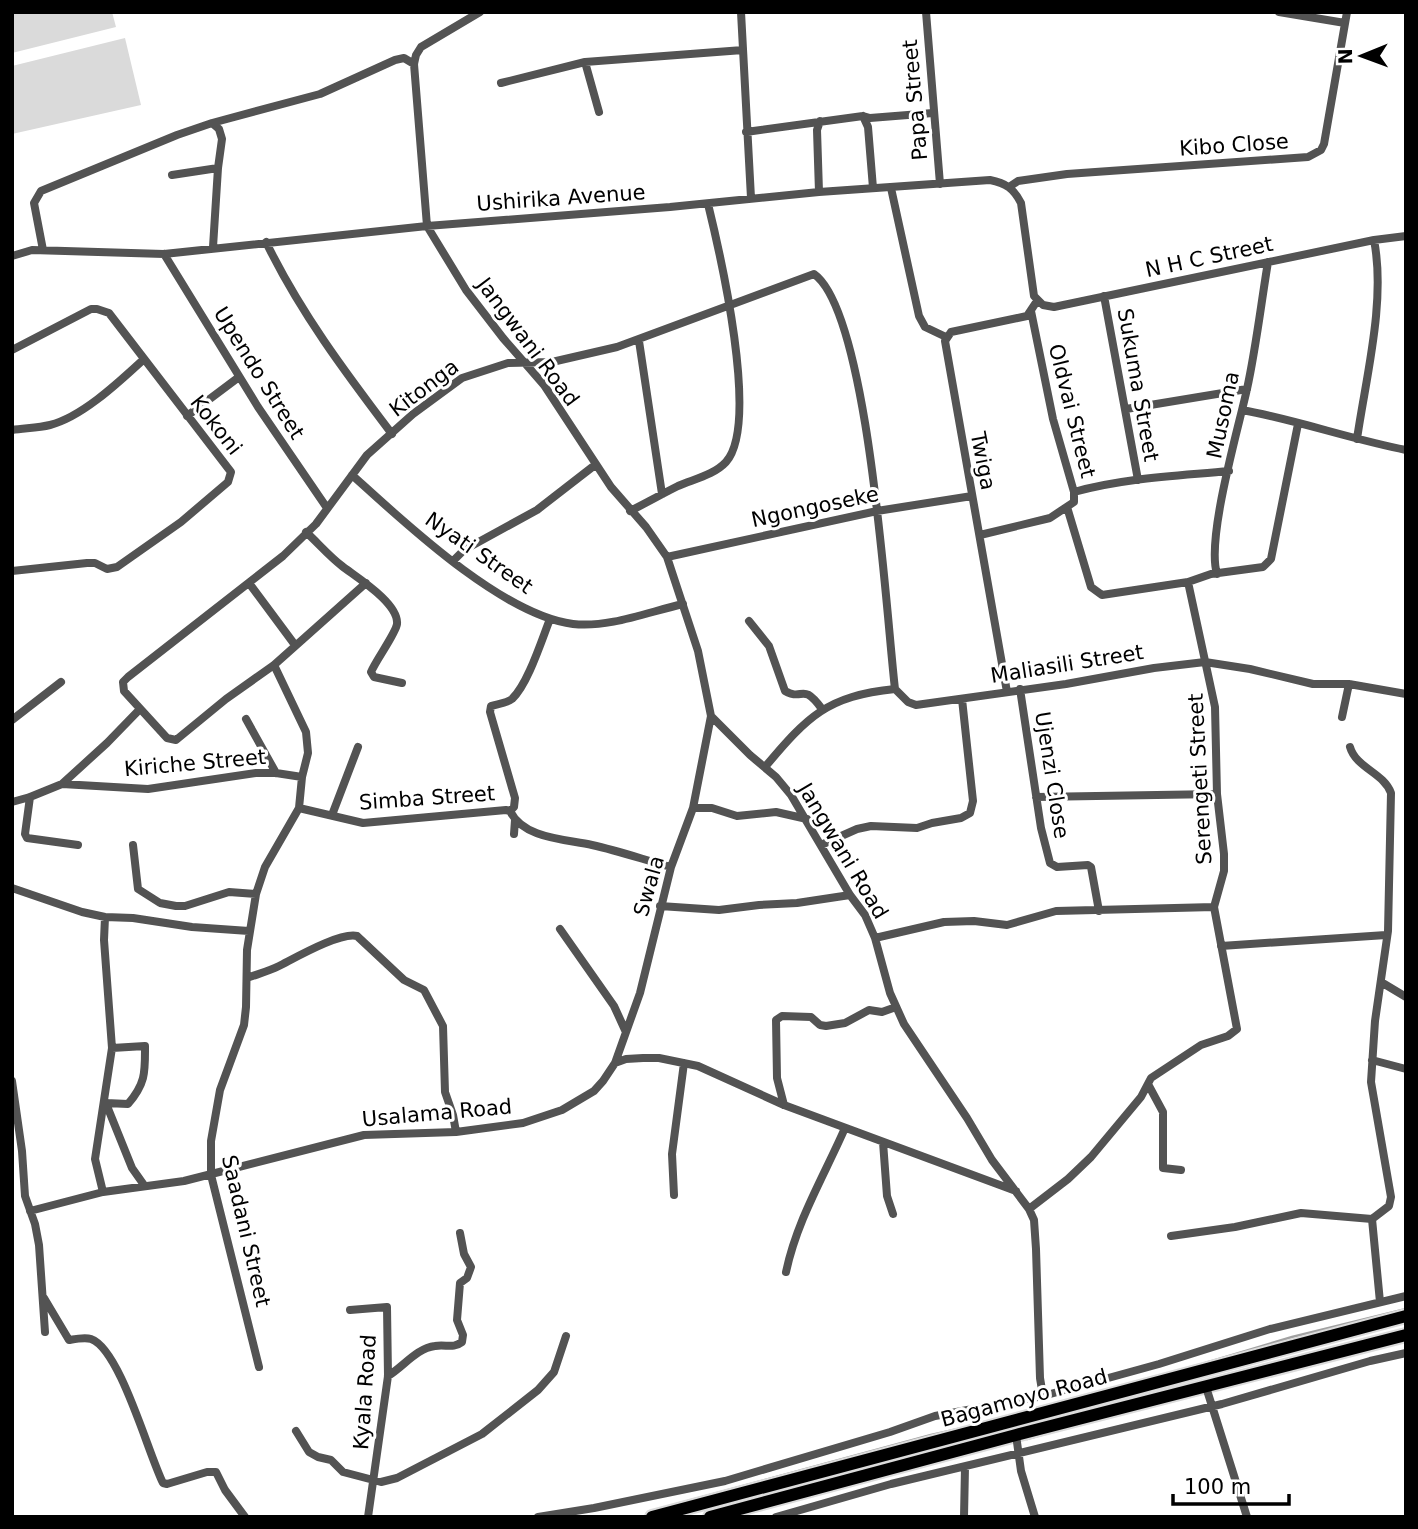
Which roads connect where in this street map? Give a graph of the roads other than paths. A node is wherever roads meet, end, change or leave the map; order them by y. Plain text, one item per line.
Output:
1 (480, 12) edge
2 (741, 12) edge
3 (926, 12) edge
4 (1279, 12) edge
5 (1347, 12) edge
6 (1345, 23) junction
7 (743, 50) junction
8 (585, 62) junction
9 (414, 64) junction
10 (501, 83) dead end
11 (599, 112) dead end
12 (933, 113) junction
13 (863, 116) junction
14 (820, 121) junction
15 (212, 123) junction
16 (746, 132) junction
17 (218, 168) junction
18 (172, 176) dead end
19 (940, 184) junction
20 (1009, 187) junction
21 (873, 188) junction
22 (891, 188) junction
23 (819, 192) junction
24 (751, 198) junction
25 (708, 204) junction
26 (428, 226) junction
27 (1406, 236) edge
28 (1374, 240) junction
29 (266, 242) junction
30 (213, 247) junction
31 (43, 250) junction
32 (164, 254) junction
33 (12, 256) edge
34 (1268, 262) junction
35 (1104, 296) junction
36 (1037, 302) junction
37 (729, 304) junction
38 (1031, 311) junction
39 (946, 337) junction
40 (639, 341) junction
41 (12, 350) edge
42 (143, 360) junction
43 (552, 362) junction
44 (525, 363) junction
45 (239, 377) junction
46 (544, 385) junction
47 (1247, 389) junction
48 (1126, 410) junction
49 (1242, 410) junction
50 (187, 416) junction
51 (1298, 424) junction
52 (12, 430) edge
53 (392, 434) junction
54 (1357, 439) junction
55 (1406, 450) edge
56 (595, 465) junction
57 (1229, 471) junction
58 (352, 475) junction
59 (1138, 480) junction
60 (1074, 492) junction
61 (662, 494) junction
62 (972, 496) junction
63 (1067, 507) junction
64 (327, 508) junction
65 (631, 511) junction
66 (877, 511) junction
67 (306, 532) junction
68 (980, 535) junction
69 (667, 556) junction
70 (453, 561) junction
71 (12, 571) edge
72 (1217, 574) junction
73 (1188, 582) junction
74 (249, 583) junction
75 (366, 583) junction
76 (683, 604) junction
77 (550, 619) junction
78 (749, 621) dead end
79 (295, 645) junction
80 (1205, 662) junction
81 (274, 665) junction
82 (61, 682) dead end
83 (402, 683) dead end
84 (1349, 684) junction
85 (895, 689) junction
86 (1020, 689) junction
87 (1007, 692) junction
88 (1406, 694) edge
89 (962, 699) junction
90 (140, 709) junction
91 (822, 709) junction
92 (711, 716) junction
93 (1342, 717) dead end
94 (246, 719) dead end
95 (12, 720) edge
96 (358, 747) dead end
97 (1350, 747) dead end
98 (765, 767) junction
99 (276, 773) junction
100 (302, 777) junction
101 (62, 783) junction
102 (1217, 794) junction
103 (30, 797) junction
104 (1036, 797) junction
105 (12, 802) edge
106 (299, 808) junction
107 (693, 808) junction
108 (510, 811) junction
109 (332, 815) junction
110 (807, 819) junction
111 (515, 820) junction
112 (514, 834) dead end
113 (78, 845) dead end
114 (133, 845) dead end
115 (821, 845) junction
116 (671, 867) junction
117 (12, 888) edge
118 (256, 894) junction
119 (850, 895) junction
120 (660, 906) junction
121 (1214, 907) junction
122 (1099, 911) junction
123 (105, 917) junction
124 (560, 929) dead end
125 (249, 931) junction
126 (1386, 934) junction
127 (875, 938) junction
128 (1221, 946) junction
129 (247, 978) junction
130 (1381, 982) junction
131 (1406, 997) edge
132 (896, 1007) junction
133 (625, 1030) junction
134 (112, 1048) junction
135 (1372, 1060) junction
136 (615, 1063) junction
137 (684, 1063) junction
138 (1406, 1069) edge
139 (12, 1081) edge
140 (1149, 1086) junction
141 (104, 1091) junction
142 (106, 1103) junction
143 (784, 1105) junction
144 (845, 1128) junction
145 (456, 1132) junction
146 (883, 1142) junction
147 (1181, 1170) dead end
148 (211, 1175) junction
149 (145, 1185) junction
150 (103, 1192) junction
151 (1018, 1192) junction
152 (674, 1195) dead end
153 (1029, 1209) junction
154 (30, 1211) junction
155 (893, 1214) dead end
156 (1372, 1219) junction
157 (460, 1233) dead end
158 (1171, 1236) dead end
159 (786, 1272) dead end
160 (1406, 1296) edge
161 (44, 1298) junction
162 (1380, 1302) junction
163 (350, 1310) dead end
164 (1406, 1316) edge
165 (45, 1332) dead end
166 (1406, 1335) edge
167 (566, 1336) dead end
168 (1406, 1353) edge
169 (259, 1367) dead end
170 (388, 1376) junction
171 (1206, 1387) junction
172 (1042, 1396) junction
173 (1212, 1406) junction
174 (296, 1431) dead end
175 (1016, 1435) junction
176 (1018, 1455) junction
177 (965, 1466) junction
178 (374, 1480) junction
179 (245, 1517) edge
180 (368, 1517) edge
181 (538, 1517) edge
182 (652, 1517) edge
183 (710, 1517) edge
184 (776, 1517) edge
185 (964, 1517) edge
186 (1035, 1517) edge
187 (1247, 1517) edge

1 - 9 street
2 - 7 street
3 - 12 street, Papa Street
4 - 6 street
5 - 6 street, Kibo Close
6 - 20 street, Kibo Close
7 - 8 street
7 - 16 street
8 - 10 street
8 - 11 street
9 - 15 street
9 - 26 street
12 - 13 street
12 - 19 street, Papa Street
13 - 14 street
13 - 21 street
14 - 16 street
14 - 23 street
15 - 17 street
15 - 31 street
16 - 24 street
17 - 18 street
17 - 30 street
19 - 20 street, Ushirika Avenue
19 - 22 street, Ushirika Avenue
20 - 36 street
21 - 22 street, Ushirika Avenue
21 - 23 street, Ushirika Avenue
22 - 39 street
23 - 24 street, Ushirika Avenue
24 - 25 street, Ushirika Avenue
25 - 26 street, Ushirika Avenue
25 - 37 street
26 - 29 street, Ushirika Avenue
26 - 44 street, Jangwani Road
27 - 28 street, N H C Street
28 - 34 street, N H C Street
28 - 54 street
29 - 30 street, Ushirika Avenue
29 - 53 street
30 - 32 street, Ushirika Avenue
31 - 32 street, Ushirika Avenue
31 - 33 street, Ushirika Avenue
32 - 45 street, Upendo Street
34 - 35 street, N H C Street
34 - 47 street, Musoma
35 - 36 street, N H C Street
35 - 48 street, Sukuma Street
36 - 38 street
37 - 40 street, Kitonga
37 - 61 street
37 - 66 street, Kitonga
38 - 39 street
38 - 60 street, Oldvai Street
39 - 62 street, Twiga
40 - 43 street, Kitonga
40 - 61 street
41 - 42 street, Kokoni
42 - 50 street, Kokoni
42 - 52 street
43 - 44 street, Kitonga
43 - 46 street
44 - 46 street, Jangwani Road
44 - 53 street, Kitonga
45 - 50 street
45 - 64 street, Upendo Street
46 - 56 street, Jangwani Road
47 - 48 street
47 - 49 street, Musoma
48 - 59 street, Sukuma Street
49 - 51 street
49 - 57 street, Musoma
50 - 71 street, Kokoni
51 - 54 street
51 - 72 street
53 - 58 street, Kitonga
54 - 55 street
56 - 65 street, Jangwani Road
56 - 70 street
57 - 59 street
57 - 72 street, Musoma
58 - 64 street, Kitonga
58 - 70 street, Nyati Street
59 - 60 street
60 - 63 street, Oldvai Street
61 - 65 street
62 - 66 street, Ngongoseke
62 - 68 street, Twiga
63 - 68 street, Oldvai Street
63 - 73 street
64 - 67 street, Kitonga
65 - 69 street, Jangwani Road
66 - 69 street, Ngongoseke
66 - 85 street, Kitonga
67 - 74 street, Kitonga
67 - 75 street
68 - 87 street, Twiga
69 - 76 street, Jangwani Road
70 - 77 street, Nyati Street
72 - 73 street
73 - 80 street, Serengeti Street
74 - 79 street
74 - 90 street, Kitonga
75 - 79 street, Kitonga
75 - 83 street
76 - 77 street, Nyati Street
76 - 92 street, Jangwani Road
77 - 108 street
78 - 91 street
79 - 81 street, Kitonga
80 - 84 street, Maliasili Street
80 - 86 street, Maliasili Street
80 - 102 street, Serengeti Street
81 - 90 street, Kitonga
81 - 100 street, Saadani Street
82 - 95 street
84 - 88 street, Maliasili Street
84 - 93 street
85 - 89 street, Maliasili Street
85 - 91 street
86 - 87 street, Maliasili Street
86 - 104 street, Ujenzi Close
87 - 89 street, Maliasili Street
89 - 115 street
90 - 101 street
91 - 98 street
92 - 98 street, Jangwani Road
92 - 107 street, Swala
94 - 99 street
96 - 109 street
97 - 126 street
98 - 110 street, Jangwani Road
99 - 100 street, Kiriche Street
99 - 101 street, Kiriche Street
100 - 106 street, Saadani Street
101 - 103 street, Kiriche Street
102 - 104 street
102 - 121 street, Serengeti Street
103 - 105 street, Kiriche Street
103 - 113 street
104 - 122 street, Ujenzi Close
106 - 109 street, Simba Street
106 - 118 street, Saadani Street
107 - 110 street
107 - 116 street, Swala
108 - 109 street, Simba Street
108 - 111 street, Simba Street
110 - 115 street, Jangwani Road
111 - 112 street
111 - 116 street, Simba Street
114 - 118 street
115 - 119 street, Jangwani Road
116 - 120 street, Swala
117 - 123 street
118 - 125 street, Saadani Street
119 - 120 street
119 - 127 street, Jangwani Road
120 - 133 street, Swala
121 - 122 street
121 - 128 street, Serengeti Street
122 - 127 street
123 - 125 street
123 - 134 street
124 - 133 street
125 - 129 street, Saadani Street
126 - 128 street
126 - 130 street
127 - 132 street, Jangwani Road
128 - 140 street, Serengeti Street
129 - 145 street
129 - 148 street, Saadani Street
130 - 131 street
130 - 135 street
132 - 143 street
132 - 151 street, Jangwani Road
133 - 136 street, Swala
134 - 141 street
134 - 142 street
135 - 138 street
135 - 156 street
136 - 137 street
136 - 145 street, Usalama Road
137 - 143 street
137 - 152 street
139 - 154 street
140 - 147 street
140 - 153 street, Serengeti Street
141 - 142 street
141 - 150 street
142 - 149 street
143 - 144 street
144 - 146 street
144 - 159 street
145 - 148 street, Usalama Road
146 - 151 street
146 - 155 street
148 - 149 street, Usalama Road
148 - 169 street, Saadani Street
149 - 150 street, Usalama Road
150 - 154 street, Usalama Road
151 - 153 street, Jangwani Road
153 - 172 street, Jangwani Road
154 - 161 street
156 - 158 street
156 - 162 street
157 - 170 street
160 - 162 street
161 - 165 street
161 - 179 street
162 - 172 street
163 - 170 street, Kyala Road
164 - 182 highway, Bagamoyo Road
166 - 171 highway, Bagamoyo Road
167 - 178 street
168 - 173 street
170 - 178 street, Kyala Road
171 - 173 street
171 - 175 highway, Bagamoyo Road
172 - 181 street
173 - 176 street
173 - 187 street
174 - 178 street
175 - 176 street
175 - 183 highway, Bagamoyo Road
176 - 177 street
176 - 186 street
177 - 184 street
177 - 185 street
178 - 180 street, Kyala Road

